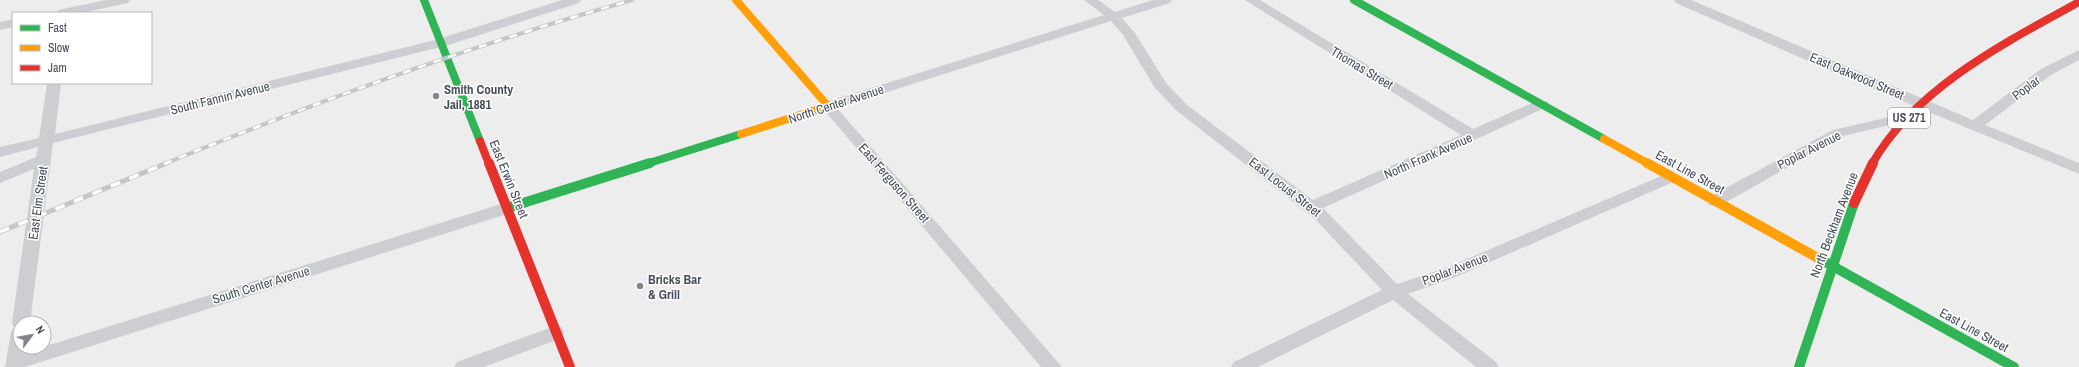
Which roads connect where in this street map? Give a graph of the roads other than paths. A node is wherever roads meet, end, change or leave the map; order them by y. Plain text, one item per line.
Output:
1 (65, 0) edge
2 (124, 0) edge
3 (424, 0) edge
4 (575, 0) edge
5 (736, 0) edge
6 (1090, 0) edge
7 (1166, 0) edge
8 (1251, 0) edge
9 (1354, 0) edge
10 (1680, 0) edge
11 (2079, 2) edge
12 (63, 12) edge
13 (68, 12) edge
14 (1113, 16) junction
15 (12, 23) edge
16 (0, 26) edge
17 (440, 43) junction
18 (2079, 54) edge
19 (54, 84) edge
20 (1542, 104) junction
21 (1924, 104) junction
22 (828, 106) junction
23 (1911, 116) junction
24 (1976, 125) junction
25 (1474, 136) junction
26 (47, 141) junction
27 (0, 152) edge
28 (44, 159) junction
29 (2079, 169) edge
30 (1672, 177) junction
31 (0, 178) edge
32 (1715, 201) junction
33 (1312, 207) junction
34 (507, 208) junction
35 (1832, 265) junction
36 (1394, 292) junction
37 (22, 315) edge
38 (555, 333) junction
39 (17, 355) edge
40 (16, 365) edge
41 (464, 367) edge
42 (570, 367) edge
43 (1052, 367) edge
44 (1241, 367) edge
45 (1489, 367) edge
46 (1799, 367) edge
47 (2014, 367) edge

1 - 12 street
2 - 13 street
3 - 17 main road, East Erwin Street
4 - 17 street, South Fannin Avenue
5 - 22 main road, East Ferguson Street
6 - 14 street, East Locust Street
7 - 14 street, North Center Avenue
8 - 25 street, Thomas Street
9 - 20 main road, East Line Street
10 - 21 street, East Oakwood Street
11 - 21 main road, North Beckham Avenue / US 271
14 - 22 street, North Center Avenue
14 - 33 street, East Locust Street
15 - 16 street
17 - 26 street, South Fannin Avenue
17 - 34 main road, East Erwin Street
18 - 24 street, Poplar
19 - 26 street, East Elm Street
20 - 25 street, North Frank Avenue
20 - 30 main road, East Line Street
21 - 23 main road, North Beckham Avenue / US 271
21 - 24 street, East Oakwood Street
22 - 34 main road, North Center Avenue
22 - 43 street, East Ferguson Street
23 - 32 street, Poplar Avenue
23 - 35 main road, North Beckham Avenue / US 271
24 - 29 street, East Oakwood Street
25 - 33 street, North Frank Avenue
26 - 27 street, South Fannin Avenue
26 - 28 street, East Elm Street
28 - 31 street
28 - 37 street, East Elm Street
30 - 32 main road, East Line Street
30 - 36 street, Poplar Avenue
32 - 35 main road, East Line Street
33 - 36 street, East Locust Street
34 - 38 main road, East Erwin Street
34 - 40 street, South Center Avenue
35 - 46 main road, North Beckham Avenue / US 271
35 - 47 main road, East Line Street
36 - 44 street, Poplar Avenue
36 - 45 street, East Locust Street
38 - 41 street
38 - 42 main road, East Erwin Street
39 - 40 street

